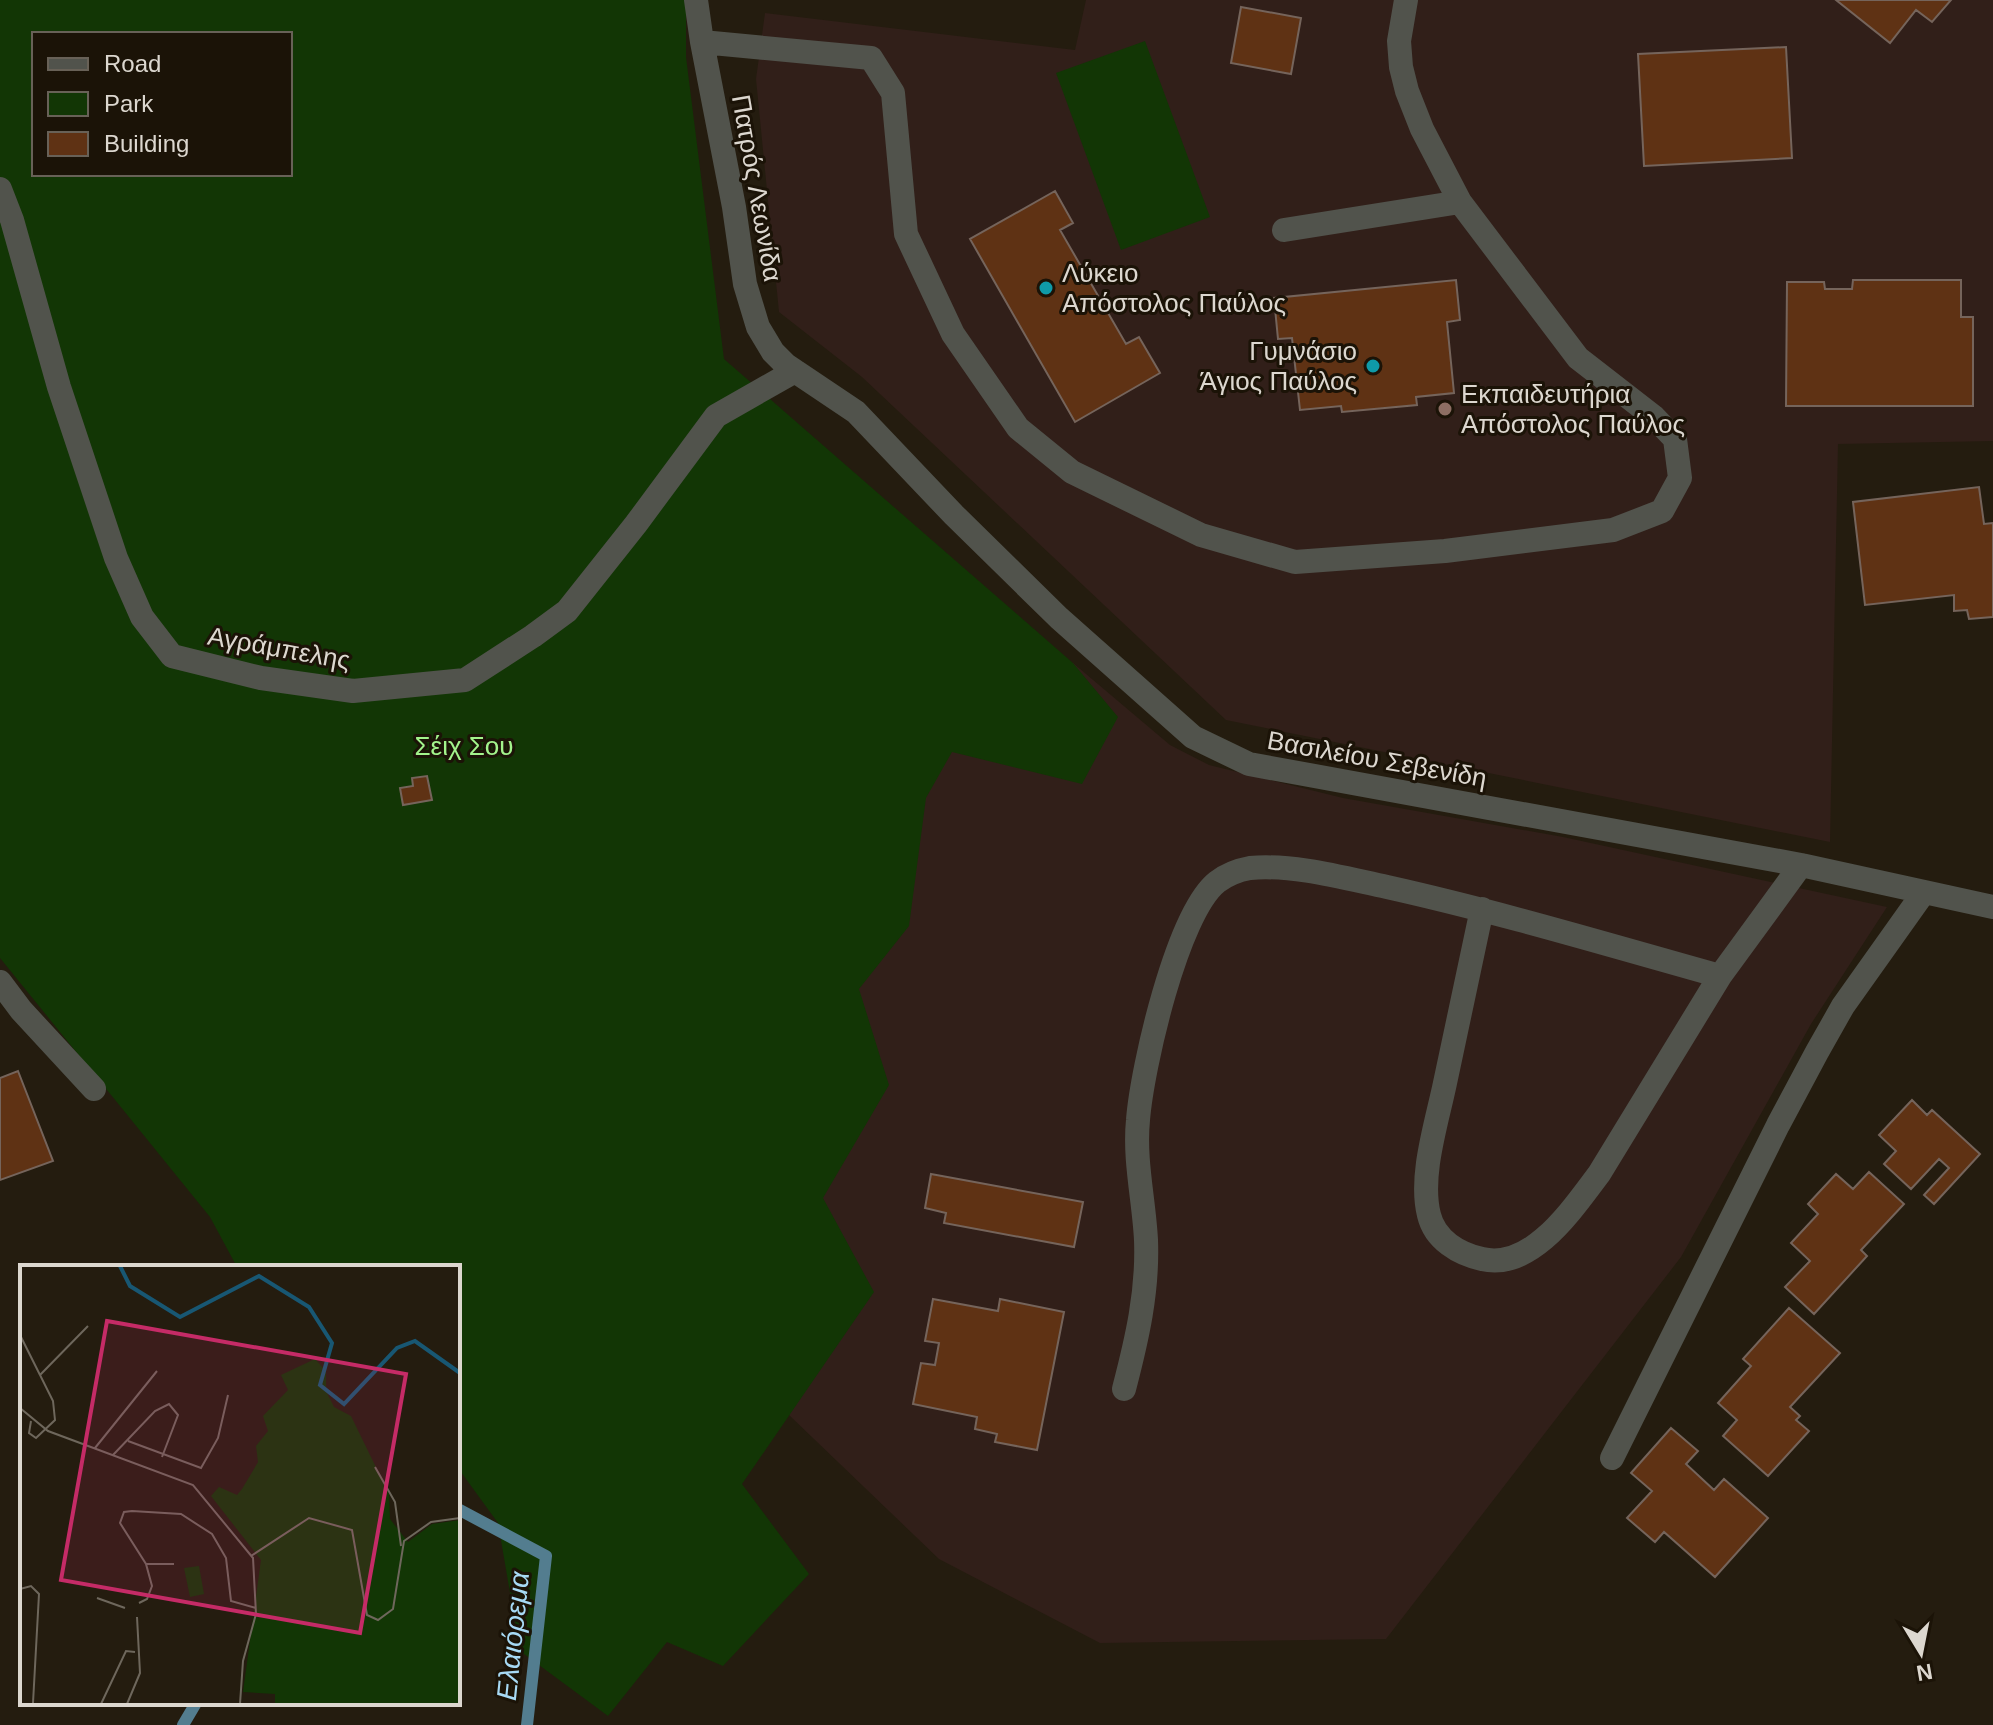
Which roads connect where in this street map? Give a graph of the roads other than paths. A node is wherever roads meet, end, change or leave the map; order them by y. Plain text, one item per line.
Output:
1 (696, 0) edge
2 (1406, 0) edge
3 (702, 42) junction
4 (0, 189) edge
5 (1460, 202) junction
6 (1284, 230) dead end
7 (795, 371) junction
8 (1801, 865) junction
9 (1924, 892) junction
10 (1993, 907) edge
11 (1482, 909) junction
12 (1720, 976) junction
13 (0, 982) edge
14 (94, 1089) dead end
15 (1124, 1389) dead end
16 (1612, 1458) dead end

1 - 3 street, Πατρός Λεωνίδα
2 - 5 street
3 - 5 street
3 - 7 street, Πατρός Λεωνίδα
4 - 7 street, Αγράμπελης
5 - 6 street
7 - 8 street, Βασιλείου Σεβενίδη
8 - 9 street, Βασιλείου Σεβενίδη
8 - 12 street
9 - 10 street, Βασιλείου Σεβενίδη
9 - 16 street
11 - 12 street
11 - 12 street
11 - 15 street
13 - 14 street

